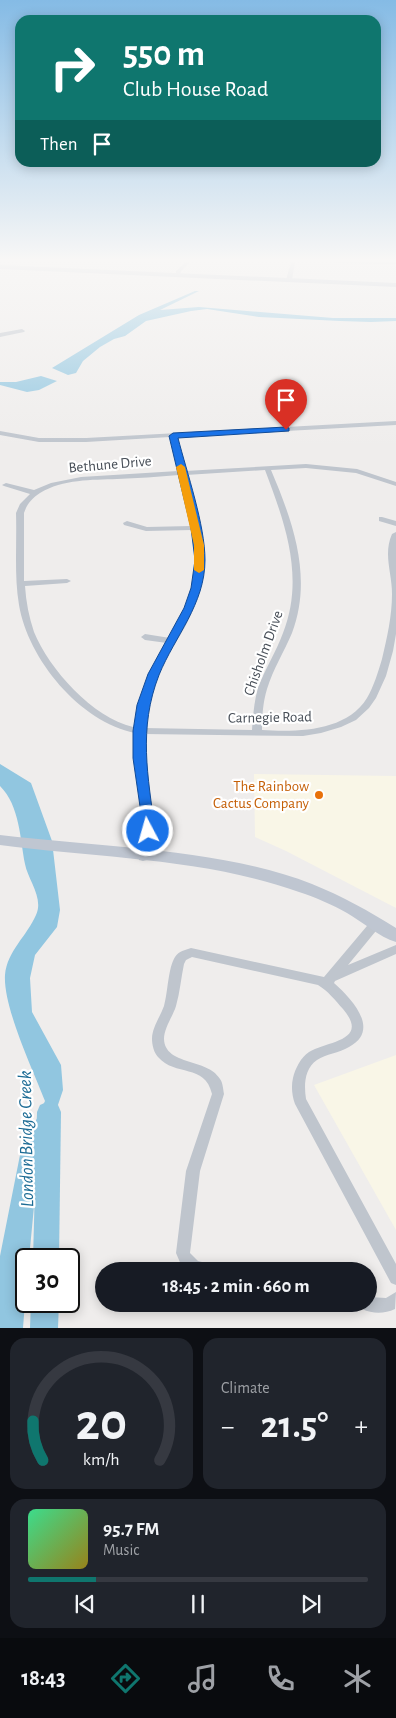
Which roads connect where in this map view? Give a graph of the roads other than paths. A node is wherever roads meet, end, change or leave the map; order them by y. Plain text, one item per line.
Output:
1 (22, 331) dead end
2 (0, 335) edge
3 (396, 423) edge
4 (0, 433) edge
5 (173, 436) junction
6 (119, 439) joint
7 (362, 462) dead end
8 (267, 468) junction
9 (357, 471) junction
10 (182, 473) junction
11 (396, 484) edge
12 (6, 485) dead end
13 (36, 493) junction
14 (382, 518) dead end
15 (127, 524) dead end
16 (396, 524) edge
17 (196, 528) junction
18 (396, 534) edge
19 (67, 581) dead end
20 (395, 582) edge
21 (22, 584) junction
22 (145, 636) dead end
23 (171, 641) junction
24 (386, 659) junction
25 (396, 662) edge
26 (139, 731) junction
27 (257, 732) junction
28 (6, 842) edge
29 (143, 857) junction
30 (376, 923) junction
31 (396, 936) edge
32 (396, 949) edge
33 (328, 981) junction
34 (188, 1262) edge
35 (396, 1278) edge
36 (396, 1299) edge
37 (377, 1305) edge

1 - 2 street
3 - 5 street
4 - 6 street
5 - 6 street
5 - 10 street
7 - 9 street
8 - 9 street, Bethune Drive
8 - 10 street, Bethune Drive
8 - 27 street, Chisholm Drive
9 - 11 street, Bethune Drive
10 - 13 street, Bethune Drive
10 - 17 street
12 - 13 street
13 - 21 street, Bethune Drive
14 - 16 street
15 - 17 street
17 - 23 street
18 - 20 street, Carnegie Road
19 - 21 street
20 - 24 street, Carnegie Road
21 - 26 street, Bethune Drive
22 - 23 street
23 - 26 street
24 - 25 street
24 - 27 street, Carnegie Road
26 - 27 street, Carnegie Road
26 - 29 street
28 - 29 street
29 - 30 street
30 - 31 street
30 - 33 street
32 - 33 street
33 - 34 street
33 - 35 street
36 - 37 street

